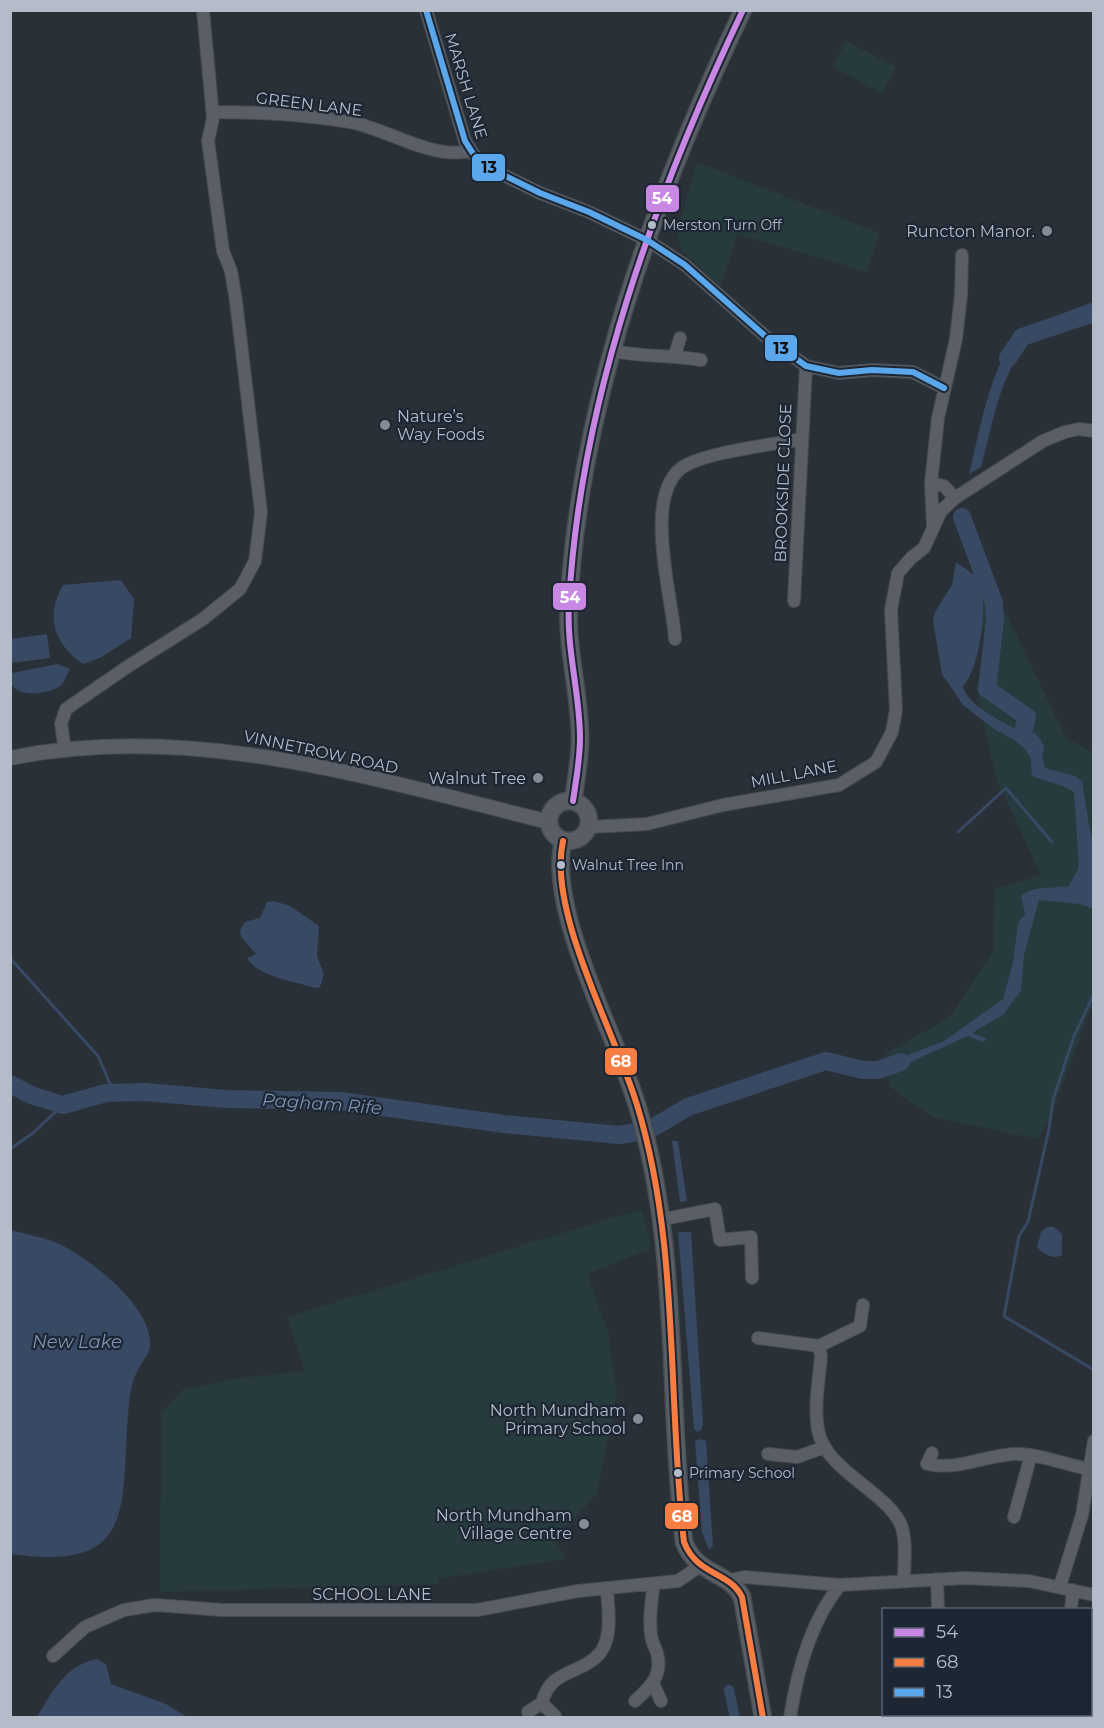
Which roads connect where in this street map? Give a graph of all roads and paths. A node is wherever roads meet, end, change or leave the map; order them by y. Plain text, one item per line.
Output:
1 (203, 10) edge
2 (426, 10) edge
3 (743, 10) edge
4 (213, 112) junction
5 (470, 151) junction
6 (647, 240) junction
7 (962, 255) dead end
8 (680, 338) dead end
9 (613, 351) junction
10 (675, 355) junction
11 (701, 360) dead end
12 (806, 366) junction
13 (944, 388) junction
14 (1094, 431) edge
15 (802, 439) junction
16 (931, 483) junction
17 (955, 498) junction
18 (934, 530) junction
19 (794, 601) dead end
20 (675, 639) dead end
21 (65, 751) junction
22 (10, 758) edge
23 (573, 801) junction
24 (549, 822) junction
25 (589, 827) junction
26 (563, 840) junction
27 (659, 1220) junction
28 (752, 1278) dead end
29 (863, 1305) dead end
30 (758, 1338) dead end
31 (819, 1346) junction
32 (1094, 1441) edge
33 (825, 1447) junction
34 (932, 1453) dead end
35 (768, 1454) dead end
36 (1031, 1455) junction
37 (1088, 1469) junction
38 (1014, 1517) dead end
39 (700, 1566) junction
40 (937, 1579) junction
41 (904, 1580) junction
42 (727, 1581) junction
43 (654, 1584) junction
44 (840, 1585) junction
45 (1060, 1586) junction
46 (607, 1588) junction
47 (1073, 1590) junction
48 (1094, 1595) edge
49 (939, 1608) edge
50 (1071, 1608) edge
51 (53, 1656) dead end
52 (653, 1683) junction
53 (634, 1701) dead end
54 (661, 1701) dead end
55 (542, 1703) junction
56 (528, 1712) dead end
57 (555, 1716) dead end
58 (763, 1718) edge
59 (790, 1718) edge

1 - 4 street
2 - 5 street, MARSH LANE
3 - 6 main road
4 - 5 street, GREEN LANE
4 - 21 street
5 - 6 street, MARSH LANE
6 - 9 main road
6 - 12 street, MARSH LANE
7 - 13 street
8 - 10 street
9 - 10 street
9 - 23 main road
10 - 11 street
12 - 13 street
12 - 15 street, BROOKSIDE CLOSE
13 - 16 street
14 - 17 street
15 - 19 street, BROOKSIDE CLOSE
15 - 20 street
16 - 17 street
16 - 18 street
17 - 18 street, MILL LANE
18 - 25 street, MILL LANE
21 - 22 street, VINNETROW ROAD
21 - 24 street, VINNETROW ROAD
23 - 24 main road
23 - 25 main road
24 - 26 main road
25 - 26 main road
26 - 27 main road
27 - 28 street
27 - 39 main road
29 - 31 street
30 - 31 street
31 - 33 street
32 - 37 street
33 - 35 street
33 - 41 street
34 - 36 street
36 - 37 street
36 - 38 street
37 - 45 street
39 - 42 main road
39 - 43 street, SCHOOL LANE
40 - 41 street
40 - 45 street
40 - 49 street
41 - 44 street
42 - 44 street
42 - 58 main road
43 - 46 street, SCHOOL LANE
43 - 52 street
44 - 59 street
45 - 47 street
46 - 51 street, SCHOOL LANE
46 - 55 street
47 - 48 street
47 - 50 street
52 - 53 street
52 - 54 street
55 - 56 street
55 - 57 street

